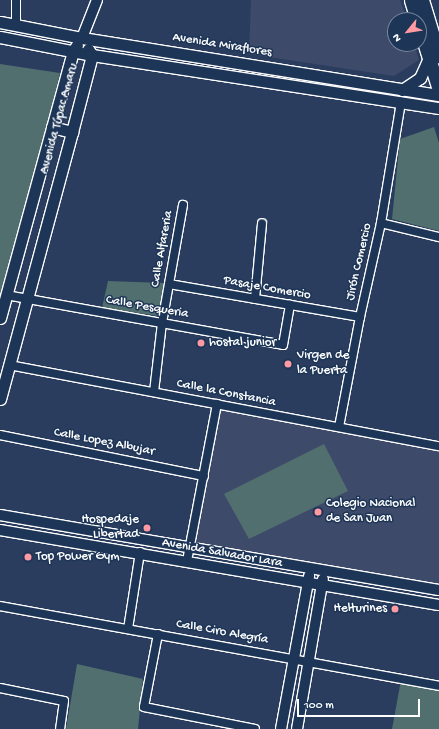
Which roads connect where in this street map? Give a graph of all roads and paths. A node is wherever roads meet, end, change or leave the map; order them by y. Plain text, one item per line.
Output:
1 (16, 0) edge
2 (97, 0) edge
3 (411, 0) edge
4 (422, 0) edge
5 (415, 12) edge
6 (0, 22) edge
7 (16, 25) junction
8 (0, 37) edge
9 (82, 38) junction
10 (427, 43) edge
11 (73, 51) junction
12 (92, 55) junction
13 (197, 56) junction
14 (434, 57) edge
15 (195, 70) junction
16 (402, 90) junction
17 (439, 90) edge
18 (439, 95) edge
19 (401, 102) junction
20 (439, 108) edge
21 (52, 127) junction
22 (72, 132) junction
23 (183, 205) dead end
24 (262, 223) dead end
25 (381, 223) junction
26 (439, 237) edge
27 (169, 284) junction
28 (6, 295) junction
29 (26, 299) junction
30 (255, 299) junction
31 (290, 305) junction
32 (360, 317) junction
33 (0, 318) edge
34 (162, 323) junction
35 (9, 365) junction
36 (154, 392) junction
37 (0, 399) edge
38 (217, 404) junction
39 (339, 427) junction
40 (0, 435) edge
41 (439, 445) edge
42 (204, 476) junction
43 (0, 515) edge
44 (0, 530) edge
45 (190, 549) junction
46 (140, 552) junction
47 (188, 561) junction
48 (310, 570) junction
49 (324, 572) junction
50 (308, 582) junction
51 (322, 585) junction
52 (434, 590) edge
53 (427, 603) junction
54 (439, 605) edge
55 (0, 606) edge
56 (128, 629) junction
57 (158, 634) junction
58 (294, 658) junction
59 (309, 661) junction
60 (439, 686) edge
61 (0, 688) edge
62 (60, 729) edge
63 (255, 729) edge
64 (282, 729) edge
65 (297, 729) edge

1 - 7 street
2 - 9 street
3 - 5 main road
4 - 14 main road
6 - 7 main road, Avenida Miraflores
7 - 9 main road, Avenida Miraflores
8 - 11 main road
9 - 11 main road, Avenida Túpac Amaru
9 - 12 main road, Avenida Túpac Amaru
9 - 13 main road, Avenida Miraflores
10 - 14 main road
11 - 12 main road
11 - 21 main road, Avenida Túpac Amaru
12 - 15 main road
12 - 22 main road, Avenida Túpac Amaru
13 - 15 main road
13 - 16 main road, Avenida Miraflores
14 - 16 main road
14 - 17 main road
15 - 19 main road
16 - 18 main road, Avenida Miraflores
19 - 20 main road
19 - 25 street, Jirón Comercio
21 - 22 main road
21 - 28 main road, Avenida Túpac Amaru
22 - 29 main road, Avenida Túpac Amaru
23 - 27 street, Calle Alfareria
24 - 30 street
25 - 26 street
25 - 32 street, Jirón Comercio
27 - 30 street, Pasaje Comercio
27 - 34 street, Calle Alfareria
28 - 29 street, Calle Pesqueria
28 - 33 main road, Avenida Túpac Amaru
29 - 34 street, Calle Pesqueria
29 - 35 main road, Avenida Túpac Amaru
30 - 31 street, Pasaje Comercio
31 - 32 street, Pasaje Comercio
31 - 34 street, Calle Pesqueria
32 - 39 street, Jirón Comercio
34 - 36 street, Calle Alfareria
35 - 36 street, Calle la Constancia
35 - 37 main road, Avenida Túpac Amaru
36 - 38 street, Calle la Constancia
38 - 39 street, Calle la Constancia
38 - 42 street
39 - 41 street, Calle la Constancia
40 - 42 street, Calle Lopez Albujar
42 - 45 street
43 - 45 street, Avenida Salvador Lara
44 - 46 street, Avenida Salvador Lara
45 - 47 street
45 - 48 street, Avenida Salvador Lara
46 - 47 street, Avenida Salvador Lara
46 - 56 street
47 - 50 street, Avenida Salvador Lara
48 - 49 street, Avenida Salvador Lara
48 - 50 street
49 - 51 street
49 - 52 street, Avenida Salvador Lara
50 - 51 street, Avenida Salvador Lara
50 - 58 street
51 - 53 street, Avenida Salvador Lara
51 - 59 street
52 - 53 street
53 - 54 street, Avenida Salvador Lara
55 - 56 street, Calle Ciro Alegría
56 - 57 street, Calle Ciro Alegría
57 - 58 street, Calle Ciro Alegría
57 - 63 street
58 - 59 street, Calle Ciro Alegría
58 - 64 street
59 - 60 street, Calle Ciro Alegría
59 - 65 street
61 - 62 street

